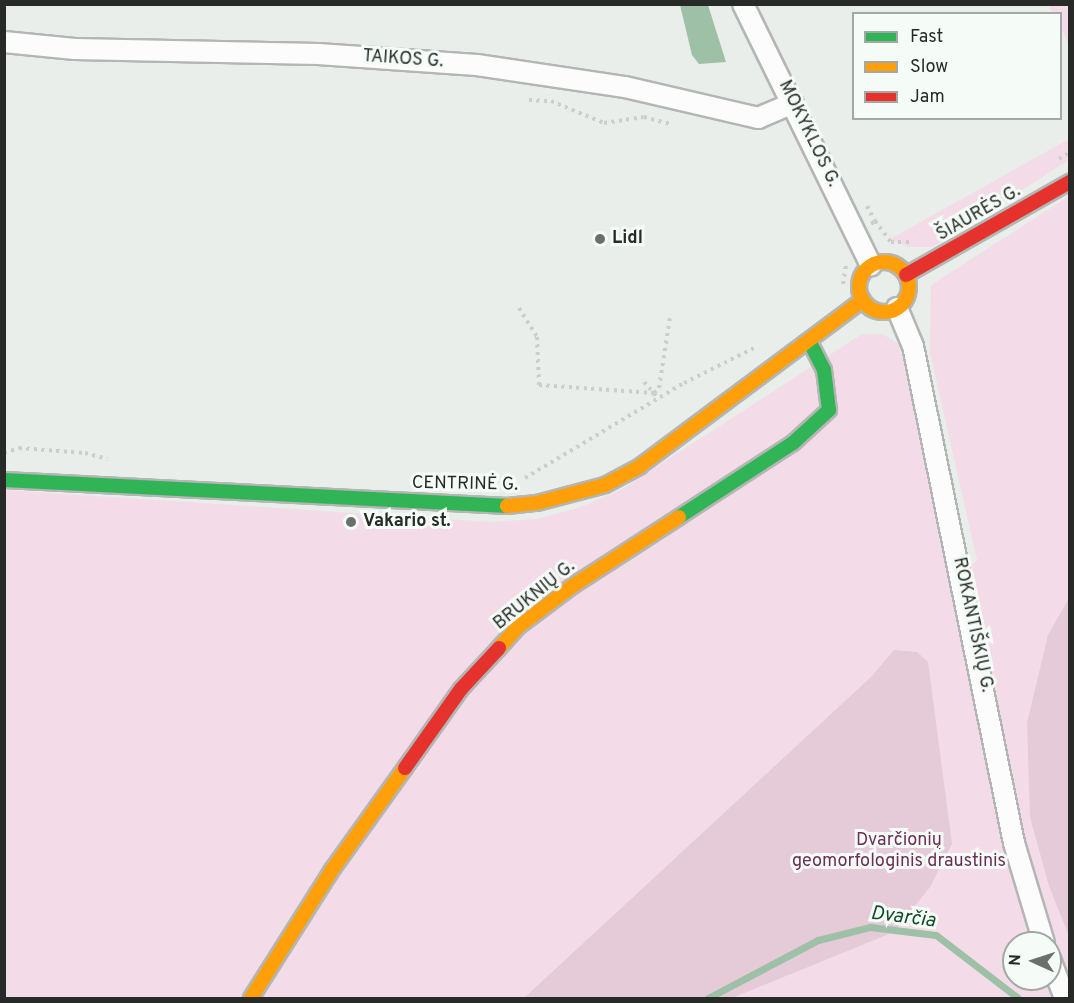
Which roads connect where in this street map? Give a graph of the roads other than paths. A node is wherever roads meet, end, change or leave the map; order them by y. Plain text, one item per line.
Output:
1 (743, 4) edge
2 (4, 42) edge
3 (793, 103) junction
4 (1070, 182) edge
5 (871, 266) junction
6 (906, 275) junction
7 (863, 300) junction
8 (897, 308) junction
9 (810, 342) junction
10 (4, 480) edge
11 (1040, 931) edge
12 (251, 999) edge

1 - 3 street, MOKYKLOS G.
2 - 3 street, TAIKOS G.
3 - 5 street, MOKYKLOS G.
4 - 6 main road, ŠIAURĖS G.
5 - 6 main road
5 - 7 main road
6 - 8 main road
7 - 8 main road
7 - 9 main road, CENTRINĖ G.
8 - 11 street, ROKANTIŠKIŲ G.
9 - 10 main road, CENTRINĖ G.
9 - 12 main road, BRUKNIŲ G.

